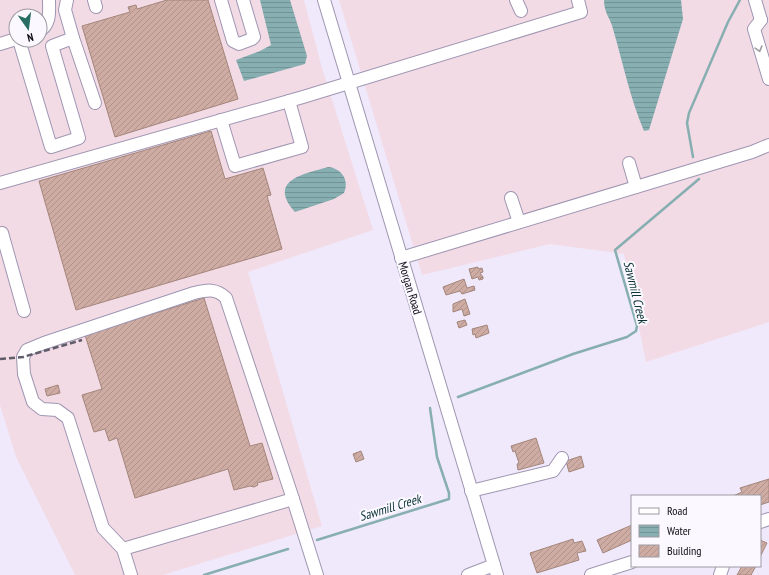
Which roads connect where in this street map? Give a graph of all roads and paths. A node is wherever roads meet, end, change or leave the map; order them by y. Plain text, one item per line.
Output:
1 (49, 0) edge
2 (67, 0) edge
3 (221, 0) edge
4 (243, 0) edge
5 (324, 0) edge
6 (578, 0) edge
7 (755, 0) edge
8 (765, 21) edge
9 (48, 22) edge
10 (73, 38) junction
11 (22, 48) edge
12 (769, 79) edge
13 (348, 82) junction
14 (289, 100) junction
15 (95, 103) dead end
16 (221, 120) junction
17 (769, 145) edge
18 (629, 163) dead end
19 (0, 183) edge
20 (636, 187) junction
21 (511, 198) dead end
22 (518, 222) junction
23 (0, 234) edge
24 (401, 258) junction
25 (24, 311) dead end
26 (562, 458) dead end
27 (471, 491) junction
28 (293, 499) junction
29 (123, 549) junction
30 (631, 562) edge
31 (496, 570) edge
32 (131, 575) edge
33 (317, 575) edge
34 (468, 575) edge
35 (591, 575) edge

1 - 9 street
2 - 10 street
3 - 4 street
5 - 13 street, Morgan Road
6 - 13 street
7 - 8 street
8 -> 12 street
10 - 11 street
10 - 15 street
13 - 14 street
13 - 24 street, Morgan Road
14 - 16 street
14 - 16 street
16 - 19 street
17 - 20 street
18 - 20 street
20 - 22 street
21 - 22 street
22 - 24 street
23 - 25 street
24 - 27 street, Morgan Road
26 - 27 street
27 - 31 street, Morgan Road
28 - 29 street
28 - 29 street
28 - 33 street
29 - 32 street
30 - 35 street
31 - 34 street

